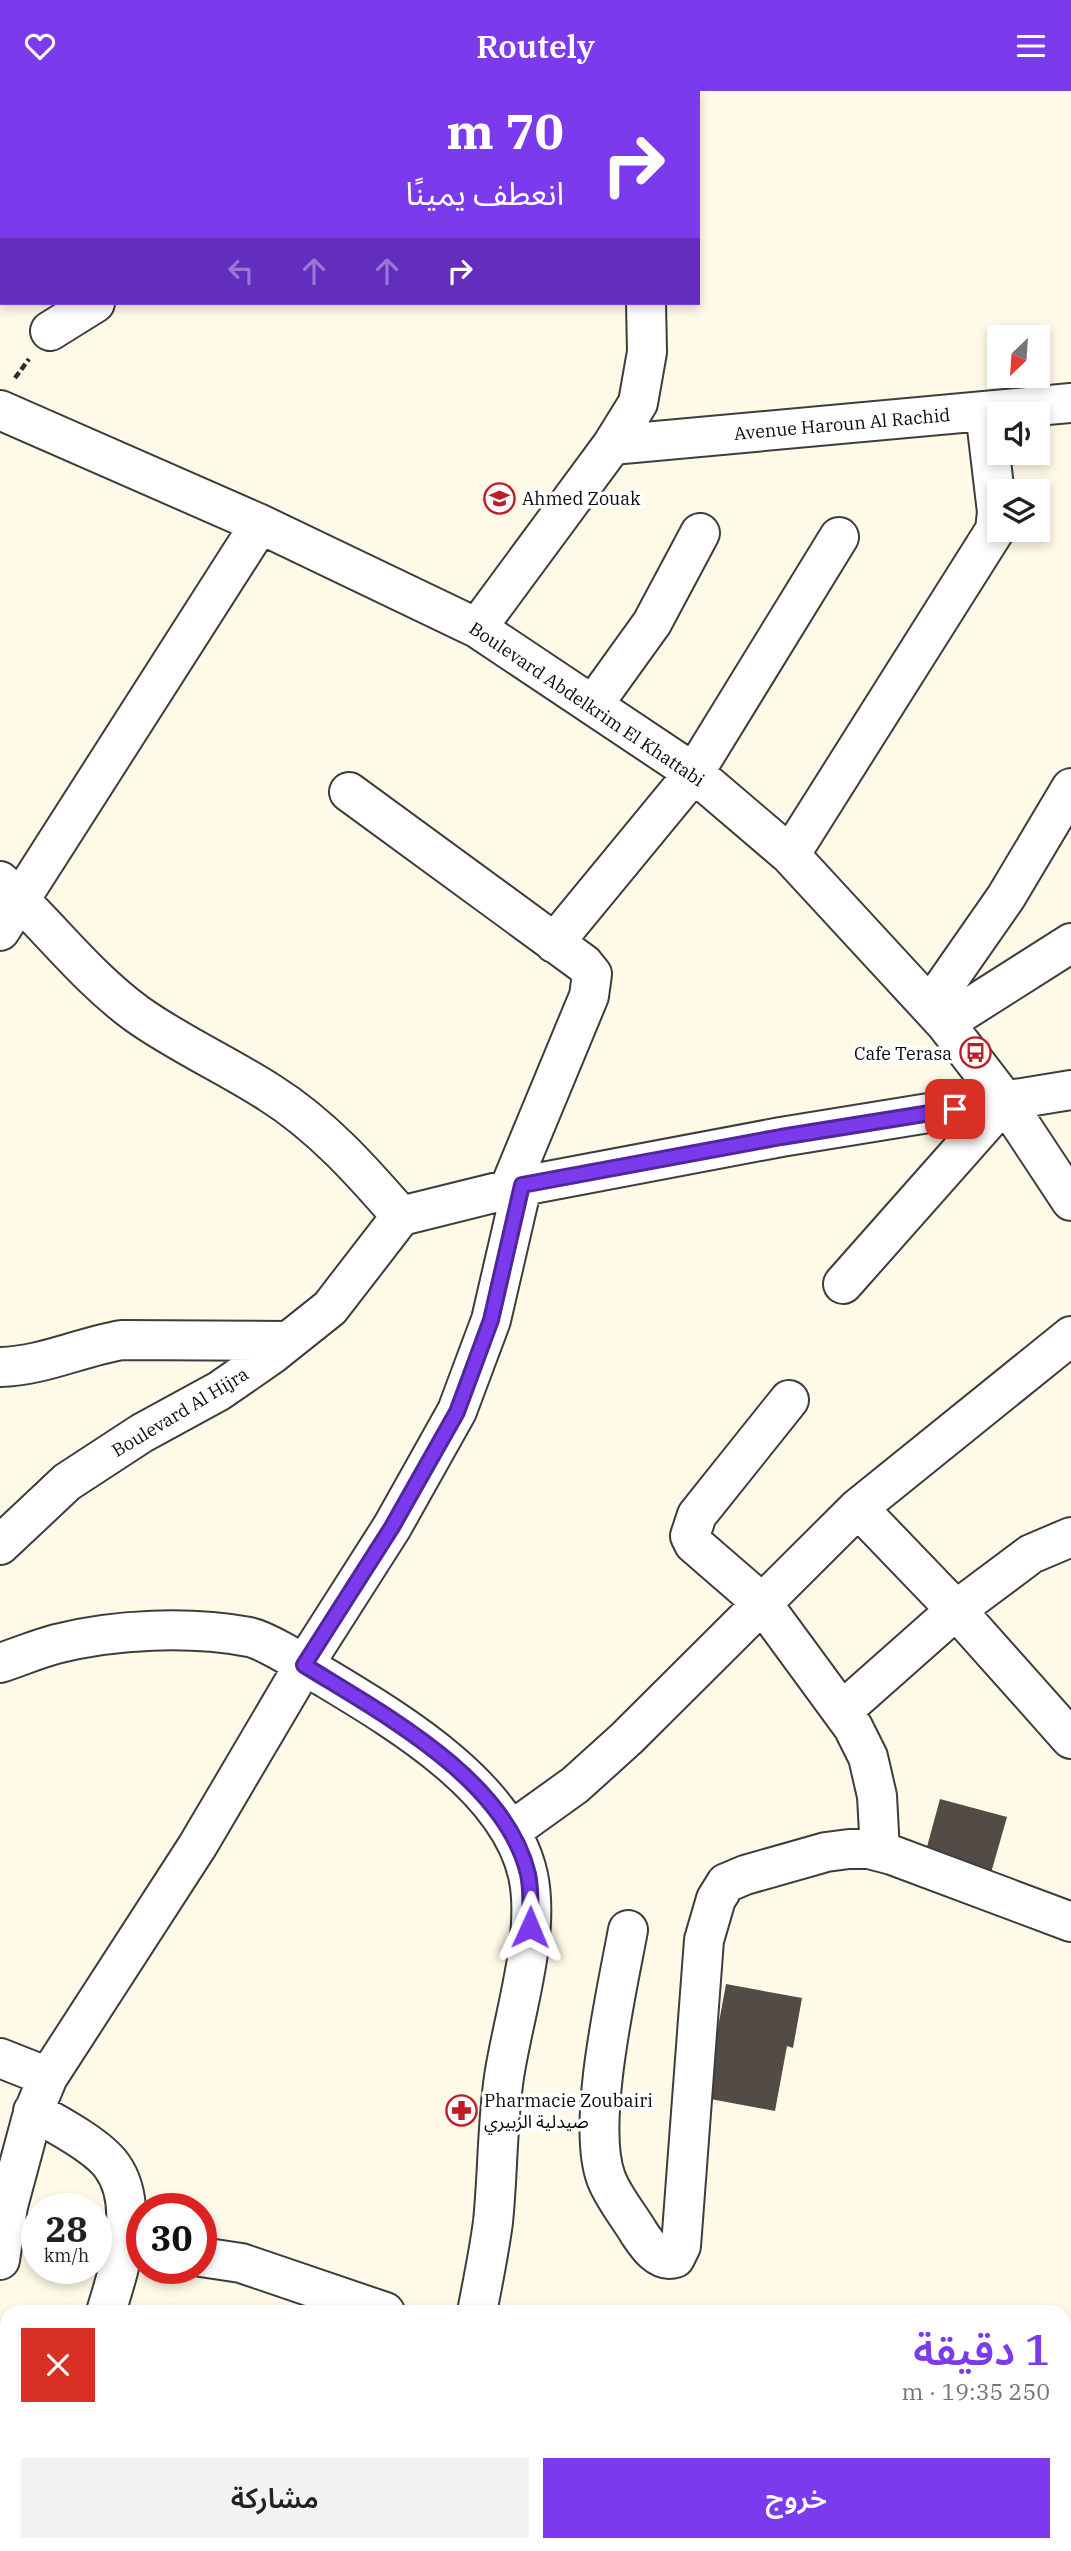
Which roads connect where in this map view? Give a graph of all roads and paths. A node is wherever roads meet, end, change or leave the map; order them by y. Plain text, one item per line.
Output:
1 (90, 305) edge
2 (646, 305) edge
3 (57, 317) edge
4 (4, 398) edge
5 (1071, 403) edge
6 (985, 411) junction
7 (612, 445) junction
8 (260, 524) junction
9 (700, 533) dead end
10 (839, 537) dead end
11 (477, 628) junction
12 (593, 705) junction
13 (694, 772) junction
14 (1071, 788) edge
15 (349, 792) dead end
16 (790, 855) junction
17 (10, 890) edge
18 (0, 931) edge
19 (554, 943) junction
20 (1071, 943) edge
21 (938, 1015) junction
22 (1071, 1090) edge
23 (1005, 1101) junction
24 (515, 1187) junction
25 (1071, 1201) edge
26 (401, 1216) junction
27 (843, 1284) dead end
28 (1071, 1336) edge
29 (288, 1341) junction
30 (0, 1367) edge
31 (789, 1400) dead end
32 (858, 1508) junction
33 (1071, 1537) edge
34 (0, 1545) edge
35 (762, 1603) junction
36 (956, 1610) junction
37 (0, 1663) edge
38 (304, 1665) junction
39 (842, 1711) junction
40 (1071, 1739) edge
41 (511, 1831) junction
42 (880, 1851) junction
43 (1071, 1922) edge
44 (628, 1930) dead end
45 (0, 2058) edge
46 (48, 2077) junction
47 (33, 2112) junction
48 (126, 2223) edge
49 (217, 2259) edge
50 (0, 2260) edge
51 (126, 2263) edge
52 (109, 2305) edge
53 (364, 2305) edge
54 (478, 2305) edge

1 - 3 street
2 - 7 street
3 - 4 path
4 - 8 street, Boulevard Abdelkrim El Khattabi
5 - 6 street, Avenue Haroun Al Rachid
6 - 7 street, Avenue Haroun Al Rachid
6 - 16 street
7 - 11 street
8 - 11 street, Boulevard Abdelkrim El Khattabi
8 - 17 street
9 - 12 street
10 - 13 street
11 - 12 street, Boulevard Abdelkrim El Khattabi
12 - 13 street, Boulevard Abdelkrim El Khattabi
13 - 16 street, Boulevard Abdelkrim El Khattabi
13 - 19 street
14 - 21 street
15 - 19 street
16 - 21 street, Boulevard Abdelkrim El Khattabi
17 - 18 street
17 - 26 street
19 - 24 street
20 - 21 street
21 - 23 street, Boulevard Abdelkrim El Khattabi
22 - 23 street
23 - 24 street
23 - 25 street, Boulevard Abdelkrim El Khattabi
23 - 27 street
24 - 26 street
24 - 38 street
26 - 29 street, Boulevard Al Hijra
28 - 32 street
29 - 30 street
29 - 34 street, Boulevard Al Hijra
31 - 35 street
32 - 35 street
32 - 36 street
33 - 36 street
35 - 39 street
35 - 41 street
36 - 39 street
36 - 40 street
37 - 38 street
38 - 41 street
38 - 46 street
39 - 42 street
41 - 54 street
42 - 43 street
42 - 44 street
45 - 46 street
46 - 47 street
47 - 48 street
47 - 50 street
49 - 53 street
51 - 52 street

